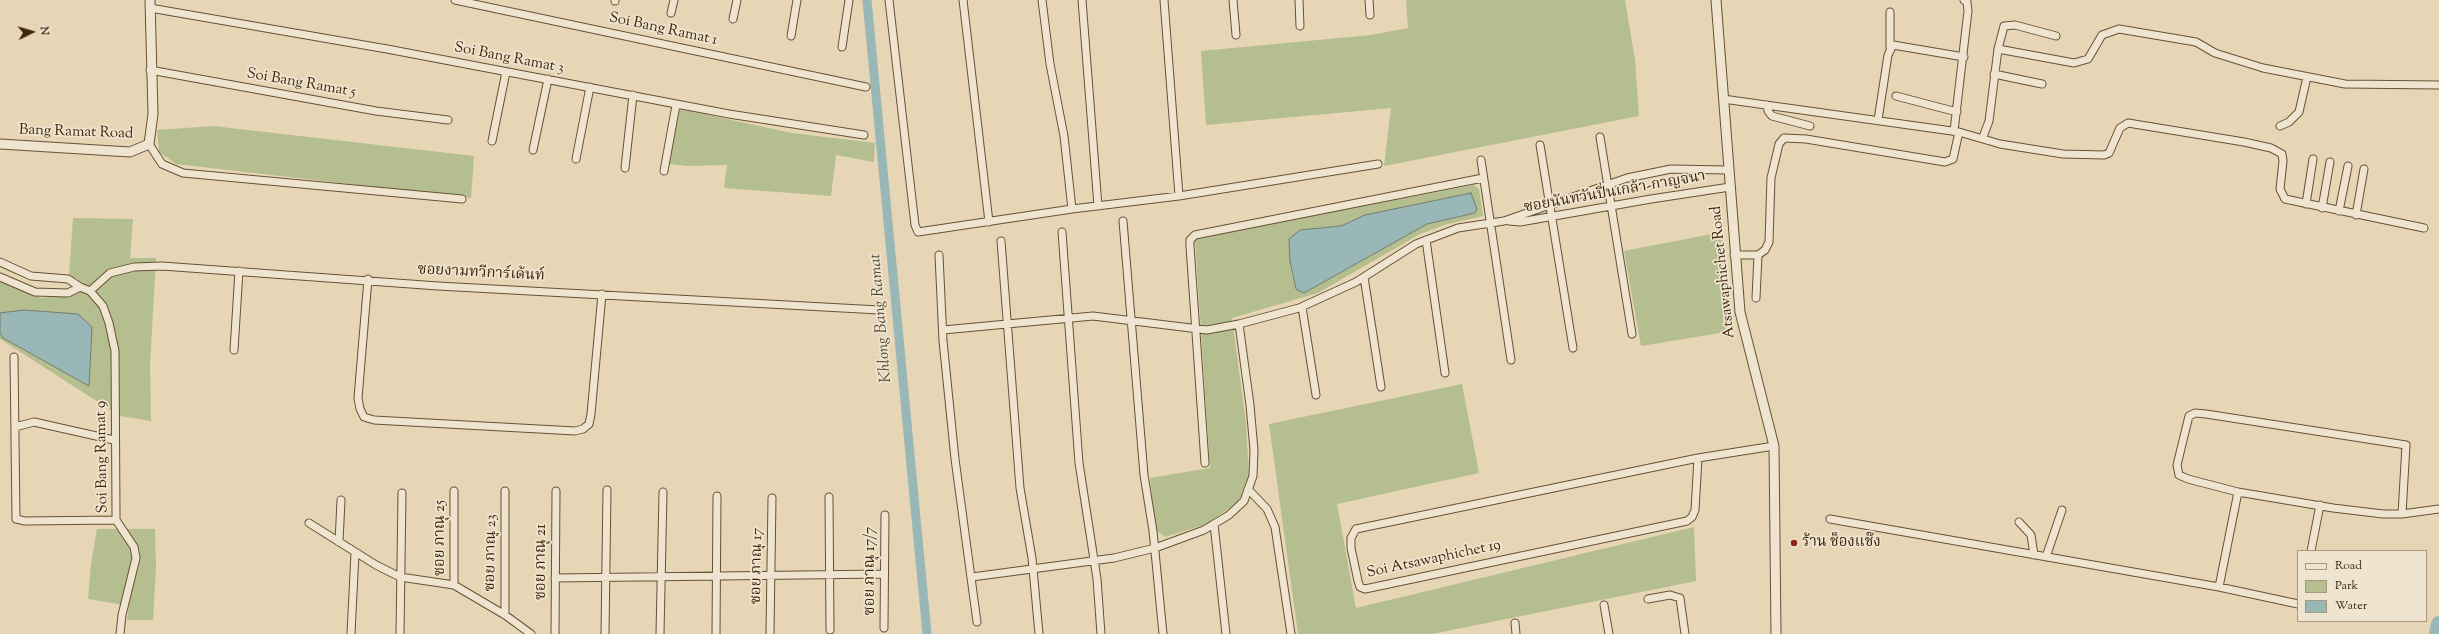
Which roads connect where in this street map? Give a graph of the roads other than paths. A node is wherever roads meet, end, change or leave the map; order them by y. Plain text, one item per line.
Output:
1 (455, 0) edge
2 (674, 0) edge
3 (737, 0) edge
4 (797, 0) edge
5 (849, 0) edge
6 (890, 0) edge
7 (963, 0) edge
8 (1042, 0) edge
9 (1082, 0) edge
10 (1164, 0) edge
11 (1233, 0) edge
12 (1299, 0) edge
13 (1368, 0) edge
14 (1716, 0) edge
15 (1964, 0) edge
16 (150, 4) edge
17 (1890, 12) dead end
18 (671, 13) dead end
19 (1370, 15) dead end
20 (733, 19) dead end
21 (1300, 26) dead end
22 (1236, 35) dead end
23 (791, 36) dead end
24 (2056, 36) dead end
25 (842, 47) dead end
26 (1890, 48) junction
27 (1998, 49) junction
28 (1964, 57) junction
29 (150, 70) junction
30 (506, 72) junction
31 (1994, 74) junction
32 (2307, 77) junction
33 (548, 79) junction
34 (2042, 84) dead end
35 (2439, 85) edge
36 (590, 87) junction
37 (866, 87) dead end
38 (633, 95) junction
39 (1896, 96) dead end
40 (1723, 99) junction
41 (676, 105) junction
42 (1767, 105) junction
43 (1957, 112) junction
44 (448, 120) dead end
45 (1878, 120) junction
46 (1810, 126) dead end
47 (2280, 126) dead end
48 (1956, 131) junction
49 (864, 135) dead end
50 (1600, 137) dead end
51 (1983, 137) junction
52 (492, 141) dead end
53 (0, 144) edge
54 (149, 144) junction
55 (1540, 144) dead end
56 (532, 150) dead end
57 (576, 159) dead end
58 (2313, 159) dead end
59 (1480, 160) dead end
60 (2330, 162) dead end
61 (1378, 164) dead end
62 (2348, 166) dead end
63 (625, 168) dead end
64 (2364, 169) dead end
65 (1729, 170) junction
66 (664, 171) dead end
67 (1483, 178) junction
68 (1608, 186) junction
69 (1730, 187) junction
70 (1178, 196) junction
71 (462, 198) dead end
72 (2306, 204) junction
73 (1098, 206) junction
74 (1550, 206) junction
75 (1611, 206) junction
76 (2322, 208) junction
77 (1072, 209) junction
78 (2339, 212) junction
79 (2356, 215) junction
80 (1552, 216) junction
81 (1122, 221) dead end
82 (1504, 221) junction
83 (989, 222) junction
84 (1490, 223) junction
85 (2424, 228) dead end
86 (1062, 232) dead end
87 (1426, 240) junction
88 (1001, 241) dead end
89 (939, 255) dead end
90 (1734, 255) junction
91 (1758, 255) junction
92 (0, 262) edge
93 (239, 271) junction
94 (0, 277) edge
95 (34, 277) junction
96 (1364, 277) junction
97 (368, 279) junction
98 (80, 287) junction
99 (30, 291) junction
100 (90, 291) junction
101 (602, 294) junction
102 (1756, 298) dead end
103 (1302, 307) junction
104 (879, 310) dead end
105 (1068, 318) junction
106 (1130, 321) junction
107 (1007, 324) junction
108 (1240, 324) junction
109 (1196, 329) junction
110 (943, 330) junction
111 (1632, 334) dead end
112 (1573, 348) dead end
113 (234, 350) dead end
114 (14, 357) dead end
115 (1511, 360) dead end
116 (1445, 373) dead end
117 (1382, 386) dead end
118 (1316, 395) dead end
119 (15, 427) junction
120 (114, 440) junction
121 (1774, 446) junction
122 (1698, 458) junction
123 (1206, 463) dead end
124 (1248, 489) junction
125 (607, 490) dead end
126 (454, 491) dead end
127 (505, 491) dead end
128 (556, 491) dead end
129 (663, 492) dead end
130 (2238, 492) junction
131 (402, 493) dead end
132 (717, 496) dead end
133 (828, 497) dead end
134 (772, 498) dead end
135 (341, 500) dead end
136 (2320, 505) junction
137 (2062, 510) dead end
138 (2439, 510) edge
139 (2402, 514) junction
140 (884, 515) dead end
141 (1830, 519) dead end
142 (116, 520) junction
143 (2018, 522) dead end
144 (309, 523) dead end
145 (1214, 524) junction
146 (339, 542) junction
147 (1155, 548) junction
148 (2311, 550) edge
149 (355, 553) junction
150 (2034, 555) junction
151 (2046, 556) junction
152 (1094, 560) junction
153 (1033, 569) junction
154 (884, 574) junction
155 (715, 575) junction
156 (829, 575) junction
157 (661, 576) junction
158 (771, 576) junction
159 (400, 577) junction
160 (607, 577) junction
161 (972, 577) junction
162 (555, 578) junction
163 (454, 585) junction
164 (2219, 587) junction
165 (1648, 599) dead end
166 (2297, 604) edge
167 (1604, 605) dead end
168 (505, 615) junction
169 (977, 622) dead end
170 (1515, 623) dead end
171 (884, 628) dead end
172 (830, 630) dead end
173 (120, 634) edge
174 (351, 634) edge
175 (400, 634) edge
176 (531, 634) edge
177 (555, 634) edge
178 (605, 634) edge
179 (660, 634) edge
180 (716, 634) edge
181 (770, 634) edge
182 (1039, 634) edge
183 (1101, 634) edge
184 (1163, 634) edge
185 (1226, 634) edge
186 (1291, 634) edge
187 (1516, 634) edge
188 (1609, 634) edge
189 (1685, 634) edge
190 (1776, 634) edge

1 - 37 street, Soi Bang Ramat 1
2 - 18 street
3 - 20 street
4 - 23 street
5 - 25 street
6 - 83 street
7 - 83 street
8 - 77 street
9 - 73 street
10 - 70 street
11 - 22 street
12 - 21 street
13 - 19 street
14 - 40 street, Atsawaphichet Road
15 - 28 street
16 - 29 street
16 - 30 street, Soi Bang Ramat 3
17 - 26 street
24 - 27 street
26 - 28 street
26 - 45 street
27 - 31 street
27 - 32 street
28 - 43 street
29 - 44 street, Soi Bang Ramat 5
29 - 54 street
30 - 33 street, Soi Bang Ramat 3
30 - 52 street
31 - 34 street
31 - 51 street
32 - 35 street
32 - 47 street
33 - 36 street, Soi Bang Ramat 3
33 - 56 street
36 - 38 street, Soi Bang Ramat 3
36 - 57 street
38 - 41 street, Soi Bang Ramat 3
38 - 63 street
39 - 43 street
40 - 42 street
40 - 65 street, Atsawaphichet Road
41 - 49 street, Soi Bang Ramat 3
41 - 66 street
42 - 45 street
42 - 46 street
43 - 48 street
45 - 48 street
48 - 51 street
48 - 91 street
50 - 68 street
51 - 72 street
53 - 54 street, Bang Ramat Road
54 - 71 street
55 - 74 street
58 - 72 street
59 - 67 street
60 - 76 street
61 - 70 street
62 - 78 street
64 - 79 street
65 - 68 street, ซอยนันทวันปิ่นเกล้า-กาญจนา
65 - 69 street, Atsawaphichet Road
67 - 84 street
67 - 109 street
68 - 74 street, ซอยนันทวันปิ่นเกล้า-กาญจนา
68 - 75 street
69 - 75 street, ซอยนันทวันปิ่นเกล้า-กาญจนา
69 - 90 street, Atsawaphichet Road
70 - 73 street
72 - 76 street
73 - 77 street
74 - 80 street
74 - 82 street, ซอยนันทวันปิ่นเกล้า-กาญจนา
75 - 80 street, ซอยนันทวันปิ่นเกล้า-กาญจนา
75 - 111 street
76 - 78 street
77 - 83 street
78 - 79 street
79 - 85 street
80 - 82 street, ซอยนันทวันปิ่นเกล้า-กาญจนา
80 - 112 street
81 - 106 street
82 - 84 street, ซอยนันทวันปิ่นเกล้า-กาญจนา
84 - 87 street, ซอยนันทวันปิ่นเกล้า-กาญจนา
84 - 115 street
86 - 105 street
87 - 96 street, ซอยนันทวันปิ่นเกล้า-กาญจนา
87 - 116 street
88 - 107 street
89 - 110 street
90 - 91 street
90 - 121 street, Atsawaphichet Road
91 - 102 street
92 - 95 street, Soi Bang Ramat 9
93 - 97 street, ซอยงามทวีการ์เด้นท์
93 - 100 street, ซอยงามทวีการ์เด้นท์
93 - 113 street
94 - 99 street
95 - 98 street, Soi Bang Ramat 9
95 - 99 street
96 - 103 street, ซอยนันทวันปิ่นเกล้า-กาญจนา
96 - 117 street
97 - 101 street, ซอยงามทวีการ์เด้นท์
97 - 101 street
98 - 99 street
98 - 100 street, Soi Bang Ramat 9
100 - 120 street, Soi Bang Ramat 9
101 - 104 street, ซอยงามทวีการ์เด้นท์
103 - 108 street, ซอยนันทวันปิ่นเกล้า-กาญจนา
103 - 118 street
105 - 106 street, ซอยนันทวันปิ่นเกล้า-กาญจนา
105 - 107 street, ซอยนันทวันปิ่นเกล้า-กาญจนา
105 - 152 street
106 - 109 street, ซอยนันทวันปิ่นเกล้า-กาญจนา
106 - 147 street
107 - 110 street, ซอยนันทวันปิ่นเกล้า-กาญจนา
107 - 153 street
108 - 109 street, ซอยนันทวันปิ่นเกล้า-กาญจนา
108 - 124 street
109 - 123 street
110 - 161 street
114 - 119 street
119 - 120 street
119 - 142 street
120 - 142 street, Soi Bang Ramat 9
121 - 122 street, Soi Atsawaphichet 19
121 - 190 street, Atsawaphichet Road
122 - 122 street, Soi Atsawaphichet 19
124 - 145 street
124 - 186 street
125 - 160 street
126 - 163 street, ซอย ภาณุ 25
127 - 168 street, ซอย ภาณุ 23
128 - 162 street, ซอย ภาณุ 21
129 - 157 street
130 - 136 street
130 - 139 street
130 - 164 street
131 - 159 street
132 - 155 street
133 - 156 street
134 - 158 street, ซอย ภาณุ 17
135 - 146 street
136 - 139 street
136 - 148 street
137 - 151 street
138 - 139 street
140 - 154 street, ซอย ภาณุ 17/7
141 - 150 street
142 - 173 street, Soi Bang Ramat 9
143 - 150 street
144 - 146 street
145 - 147 street
145 - 185 street
146 - 149 street
147 - 152 street
147 - 184 street
149 - 159 street
149 - 174 street
150 - 151 street
151 - 164 street
152 - 153 street
152 - 183 street
153 - 161 street
153 - 182 street
154 - 156 street
154 - 171 street, ซอย ภาณุ 17/7
155 - 157 street
155 - 158 street
155 - 180 street
156 - 158 street
156 - 172 street
157 - 160 street
157 - 179 street
158 - 181 street, ซอย ภาณุ 17
159 - 163 street
159 - 175 street
160 - 162 street
160 - 178 street
161 - 169 street
162 - 177 street, ซอย ภาณุ 21
163 - 168 street
164 - 166 street
165 - 189 street
167 - 188 street
168 - 176 street
170 - 187 street

